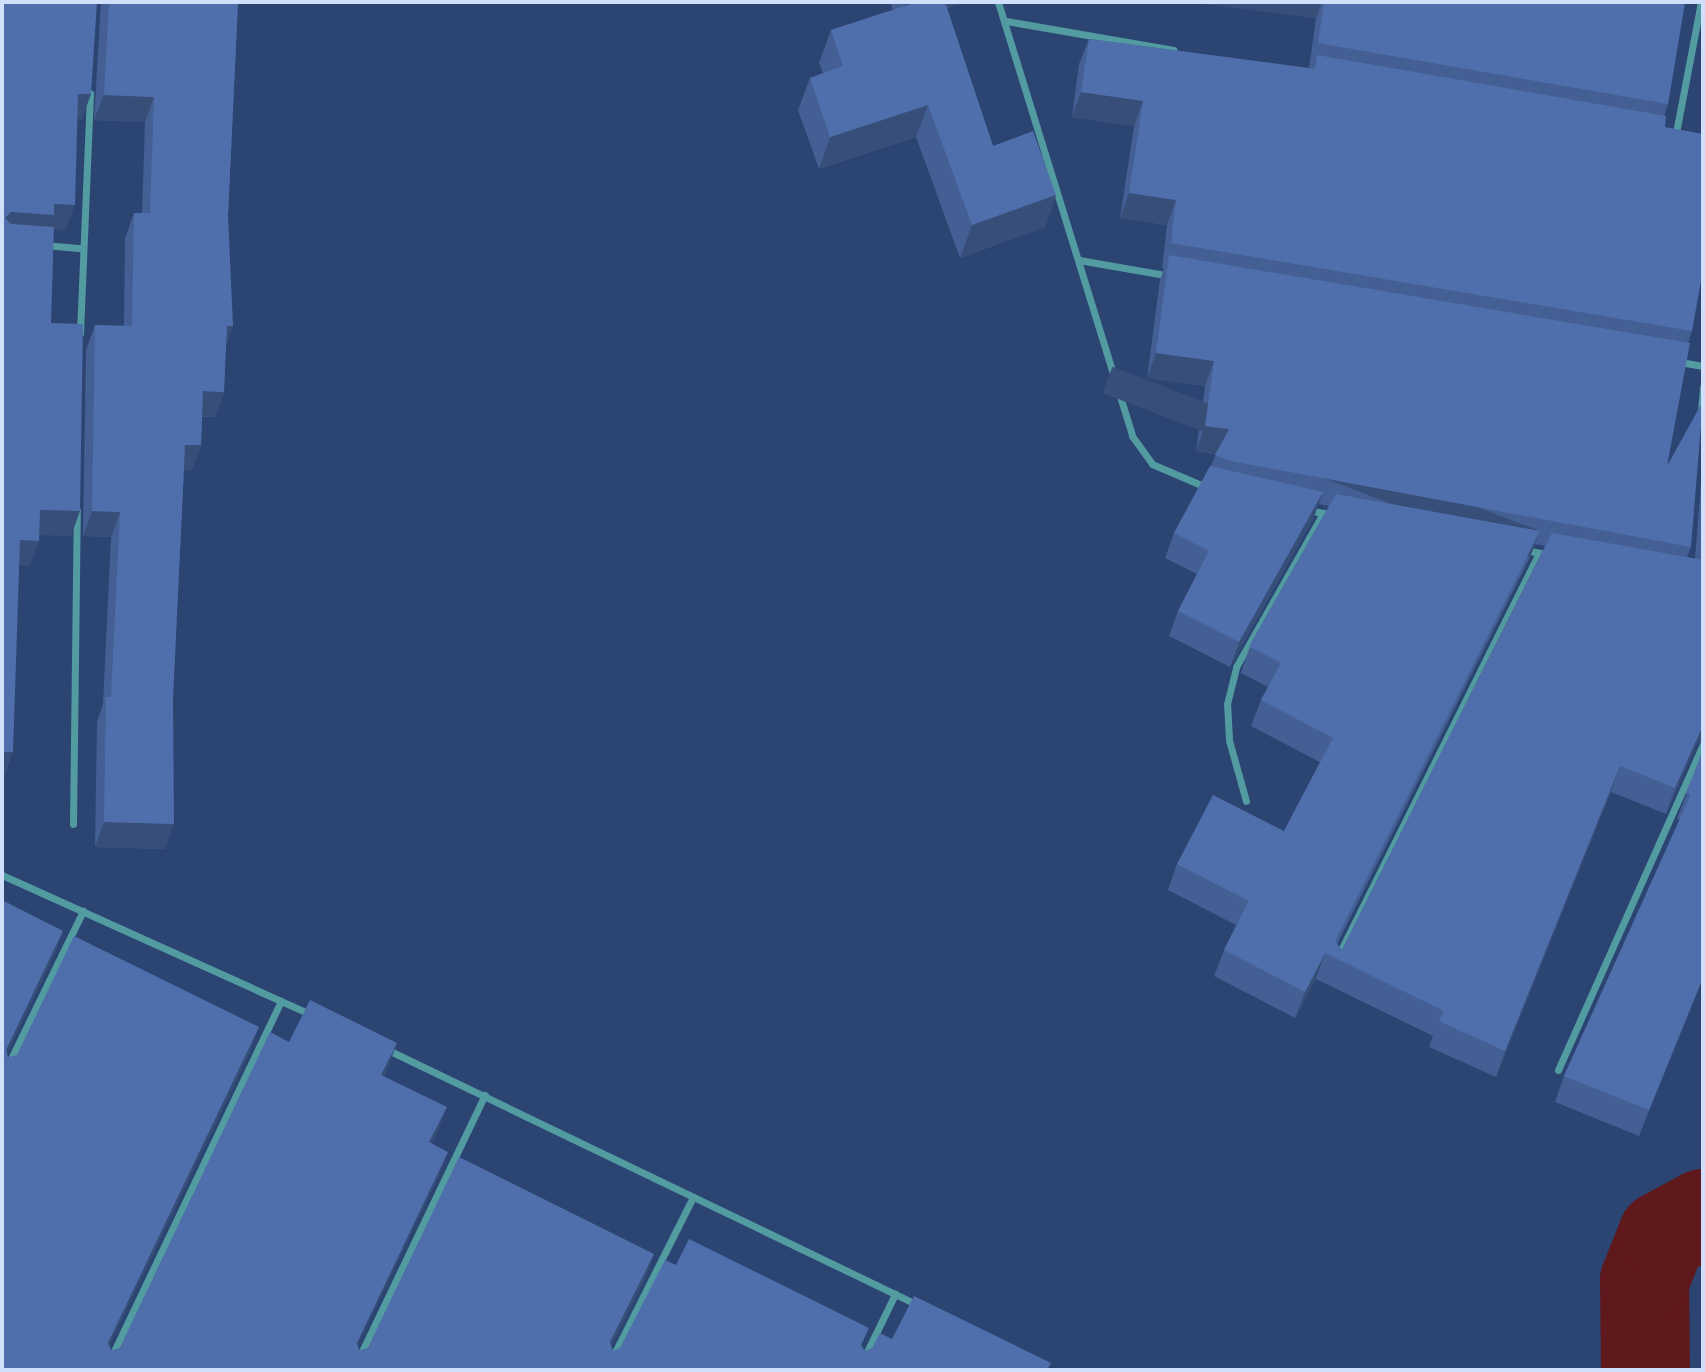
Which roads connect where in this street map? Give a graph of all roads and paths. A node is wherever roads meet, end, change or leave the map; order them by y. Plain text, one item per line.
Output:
1 (998, 2) edge
2 (1701, 2) edge
3 (1006, 21) junction
4 (1183, 52) edge
5 (90, 84) edge
6 (1661, 136) edge
7 (1674, 138) junction
8 (1684, 140) edge
9 (28, 244) edge
10 (81, 248) junction
11 (1079, 260) junction
12 (1187, 279) edge
13 (79, 344) edge
14 (1676, 361) edge
15 (1703, 366) edge
16 (1703, 387) edge
17 (1700, 428) edge
18 (1220, 492) edge
19 (78, 495) edge
20 (1296, 508) edge
21 (1323, 513) junction
22 (1350, 518) edge
23 (1512, 548) edge
24 (1539, 553) junction
25 (1566, 557) edge
26 (1703, 745) edge
27 (1246, 801) dead end
28 (73, 824) dead end
29 (2, 875) edge
30 (83, 911) junction
31 (1331, 970) edge
32 (281, 1001) junction
33 (317, 1017) edge
34 (377, 1045) edge
35 (1558, 1070) dead end
36 (2, 1077) edge
37 (485, 1095) junction
38 (693, 1197) junction
39 (895, 1294) junction
40 (930, 1312) edge
41 (105, 1370) edge
42 (353, 1370) edge
43 (607, 1370) edge
44 (858, 1370) edge

1 - 3 street
2 - 7 street
3 - 4 street
3 - 11 street
5 - 10 street
6 - 7 street
7 - 8 street
9 - 10 street
10 - 13 street
11 - 12 street
11 - 18 street
14 - 15 street
16 - 17 street
19 - 28 street
20 - 21 street
21 - 22 street
21 - 27 street
23 - 24 street
24 - 25 street
24 - 31 street
26 - 35 street
29 - 30 street
30 - 32 street
30 - 36 street
32 - 33 street
32 - 41 street
34 - 37 street
37 - 38 street
37 - 42 street
38 - 39 street
38 - 43 street
39 - 40 street
39 - 44 street

